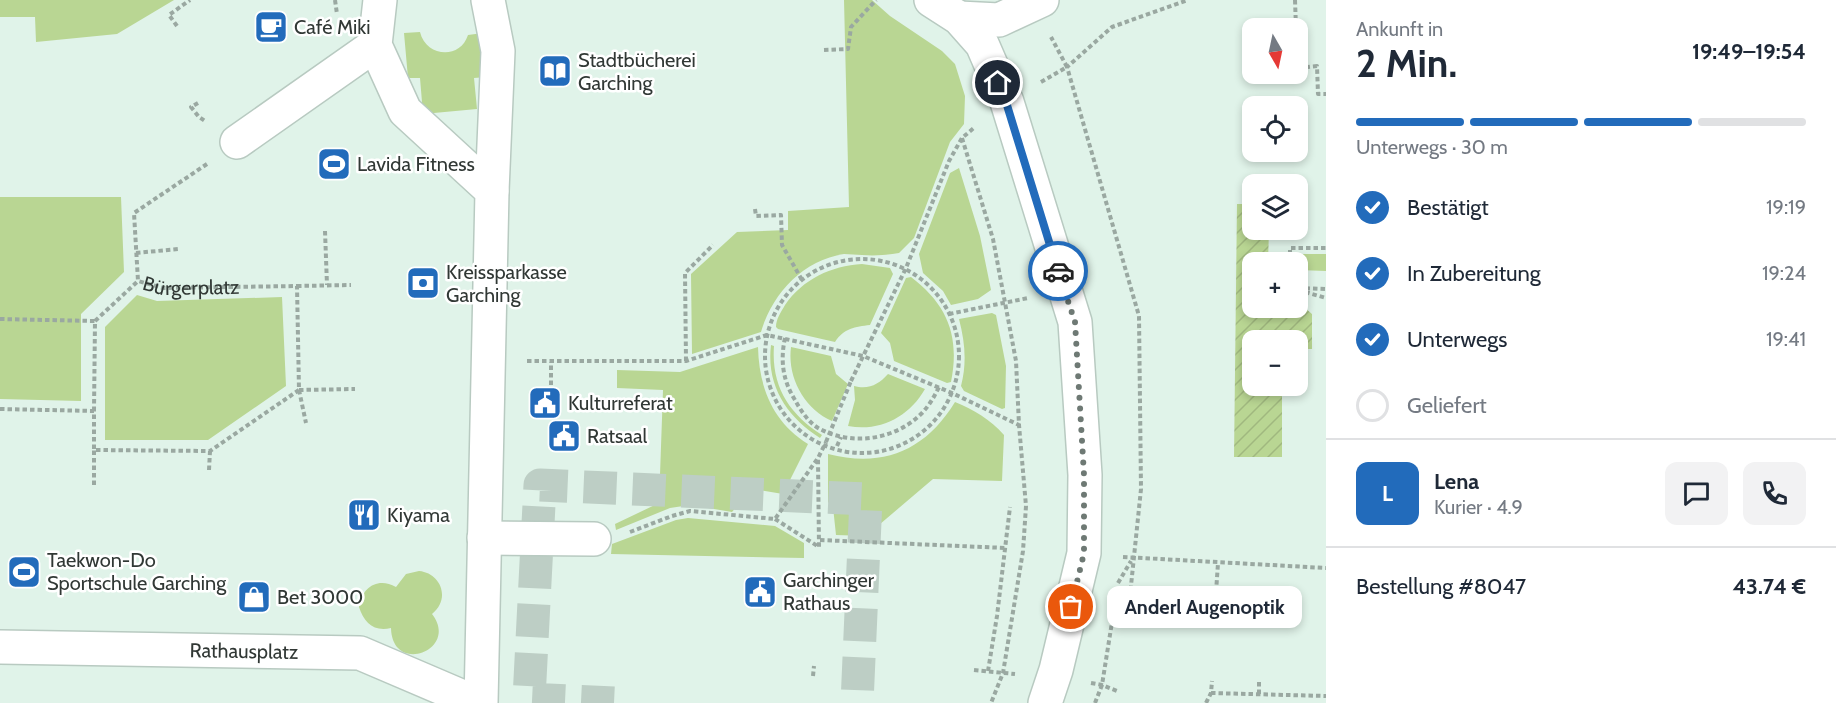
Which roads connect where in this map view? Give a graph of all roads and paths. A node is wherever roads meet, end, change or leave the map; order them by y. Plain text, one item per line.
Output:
1 (190, 0) edge
2 (380, 0) edge
3 (876, 0) edge
4 (931, 0) edge
5 (1042, 0) edge
6 (1188, 0) edge
7 (1295, 0) edge
8 (490, 1) edge
9 (959, 18) junction
10 (1296, 18) edge
11 (177, 26) dead end
12 (375, 45) junction
13 (824, 50) dead end
14 (1308, 67) edge
15 (1326, 94) edge
16 (198, 102) dead end
17 (214, 121) dead end
18 (237, 142) joint
19 (492, 192) junction
20 (755, 209) dead end
21 (326, 231) dead end
22 (714, 245) dead end
23 (1326, 248) edge
24 (178, 249) dead end
25 (1290, 252) edge
26 (136, 253) junction
27 (906, 268) junction
28 (801, 280) junction
29 (138, 281) junction
30 (327, 285) junction
31 (351, 285) dead end
32 (297, 286) junction
33 (1326, 288) edge
34 (1308, 289) edge
35 (1064, 290) junction
36 (1308, 292) edge
37 (1326, 298) edge
38 (1005, 303) junction
39 (949, 314) junction
40 (0, 318) edge
41 (95, 321) junction
42 (767, 335) junction
43 (785, 338) junction
44 (863, 356) junction
45 (488, 360) junction
46 (686, 361) junction
47 (551, 362) junction
48 (551, 385) dead end
49 (939, 387) junction
50 (355, 389) dead end
51 (299, 390) junction
52 (952, 393) junction
53 (0, 409) edge
54 (94, 411) junction
55 (306, 423) dead end
56 (1019, 425) junction
57 (841, 437) junction
58 (825, 444) junction
59 (837, 446) dead end
60 (94, 450) junction
61 (210, 451) junction
62 (818, 458) junction
63 (209, 471) dead end
64 (94, 485) dead end
65 (1010, 507) dead end
66 (775, 519) junction
67 (484, 530) junction
68 (594, 539) joint
69 (820, 540) junction
70 (1006, 548) junction
71 (1084, 553) junction
72 (1133, 558) junction
73 (1218, 563) junction
74 (1326, 568) edge
75 (1118, 584) dead end
76 (1116, 595) dead end
77 (1129, 605) dead end
78 (1215, 607) dead end
79 (0, 647) edge
80 (814, 666) dead end
81 (988, 671) dead end
82 (813, 676) dead end
83 (1212, 681) dead end
84 (1258, 682) dead end
85 (1102, 685) junction
86 (1117, 691) dead end
87 (1210, 693) junction
88 (1259, 695) junction
89 (1326, 696) edge
90 (479, 703) edge
91 (991, 703) edge
92 (1045, 703) edge
93 (1095, 703) edge
94 (1206, 703) edge

1 - 11 path
2 - 12 street
3 - 13 path
4 - 9 street
5 - 9 street
6 - 72 path
7 - 10 path
8 - 19 street
9 - 35 street
12 - 18 street
12 - 19 street
14 - 15 path
16 - 17 path
18 - 26 path, Bürgerplatz
19 - 45 street
20 - 28 path
21 - 30 path
22 - 46 path
23 - 25 path
24 - 26 path
26 - 29 path, Bürgerplatz
27 - 28 path
27 - 38 path
27 - 39 path
27 - 44 path
28 - 42 path
29 - 32 path, Bürgerplatz
29 - 41 path
30 - 31 path, Bürgerplatz
30 - 32 path, Bürgerplatz
32 - 51 path
33 - 34 path
35 - 38 path
35 - 71 street
36 - 37 path
38 - 39 path
38 - 56 path
39 - 52 path
40 - 41 path
41 - 54 path
42 - 43 path
42 - 46 path
42 - 58 path
43 - 44 path
43 - 57 path
44 - 49 path
44 - 58 path, bridge
45 - 47 path
45 - 67 street
46 - 47 path
47 - 48 path
49 - 52 path
49 - 57 path
50 - 51 path
51 - 55 path
51 - 61 path
52 - 56 path
52 - 58 path
53 - 54 path
54 - 60 path
56 - 91 path
57 - 59 path
58 - 62 path
60 - 61 path
60 - 64 path
61 - 63 path
62 - 66 path
62 - 69 path
65 - 70 path
66 - 68 path
66 - 69 path
67 - 68 street
67 - 90 street, Rathausplatz
69 - 70 path
70 - 81 path
71 - 72 path
71 - 92 street
72 - 73 path
72 - 75 path
72 - 77 path
73 - 74 path
73 - 78 path
76 - 85 path
79 - 90 street, Rathausplatz
80 - 82 path
83 - 87 path
84 - 88 path
85 - 86 path
85 - 93 path
87 - 88 path
87 - 94 path
88 - 89 path

